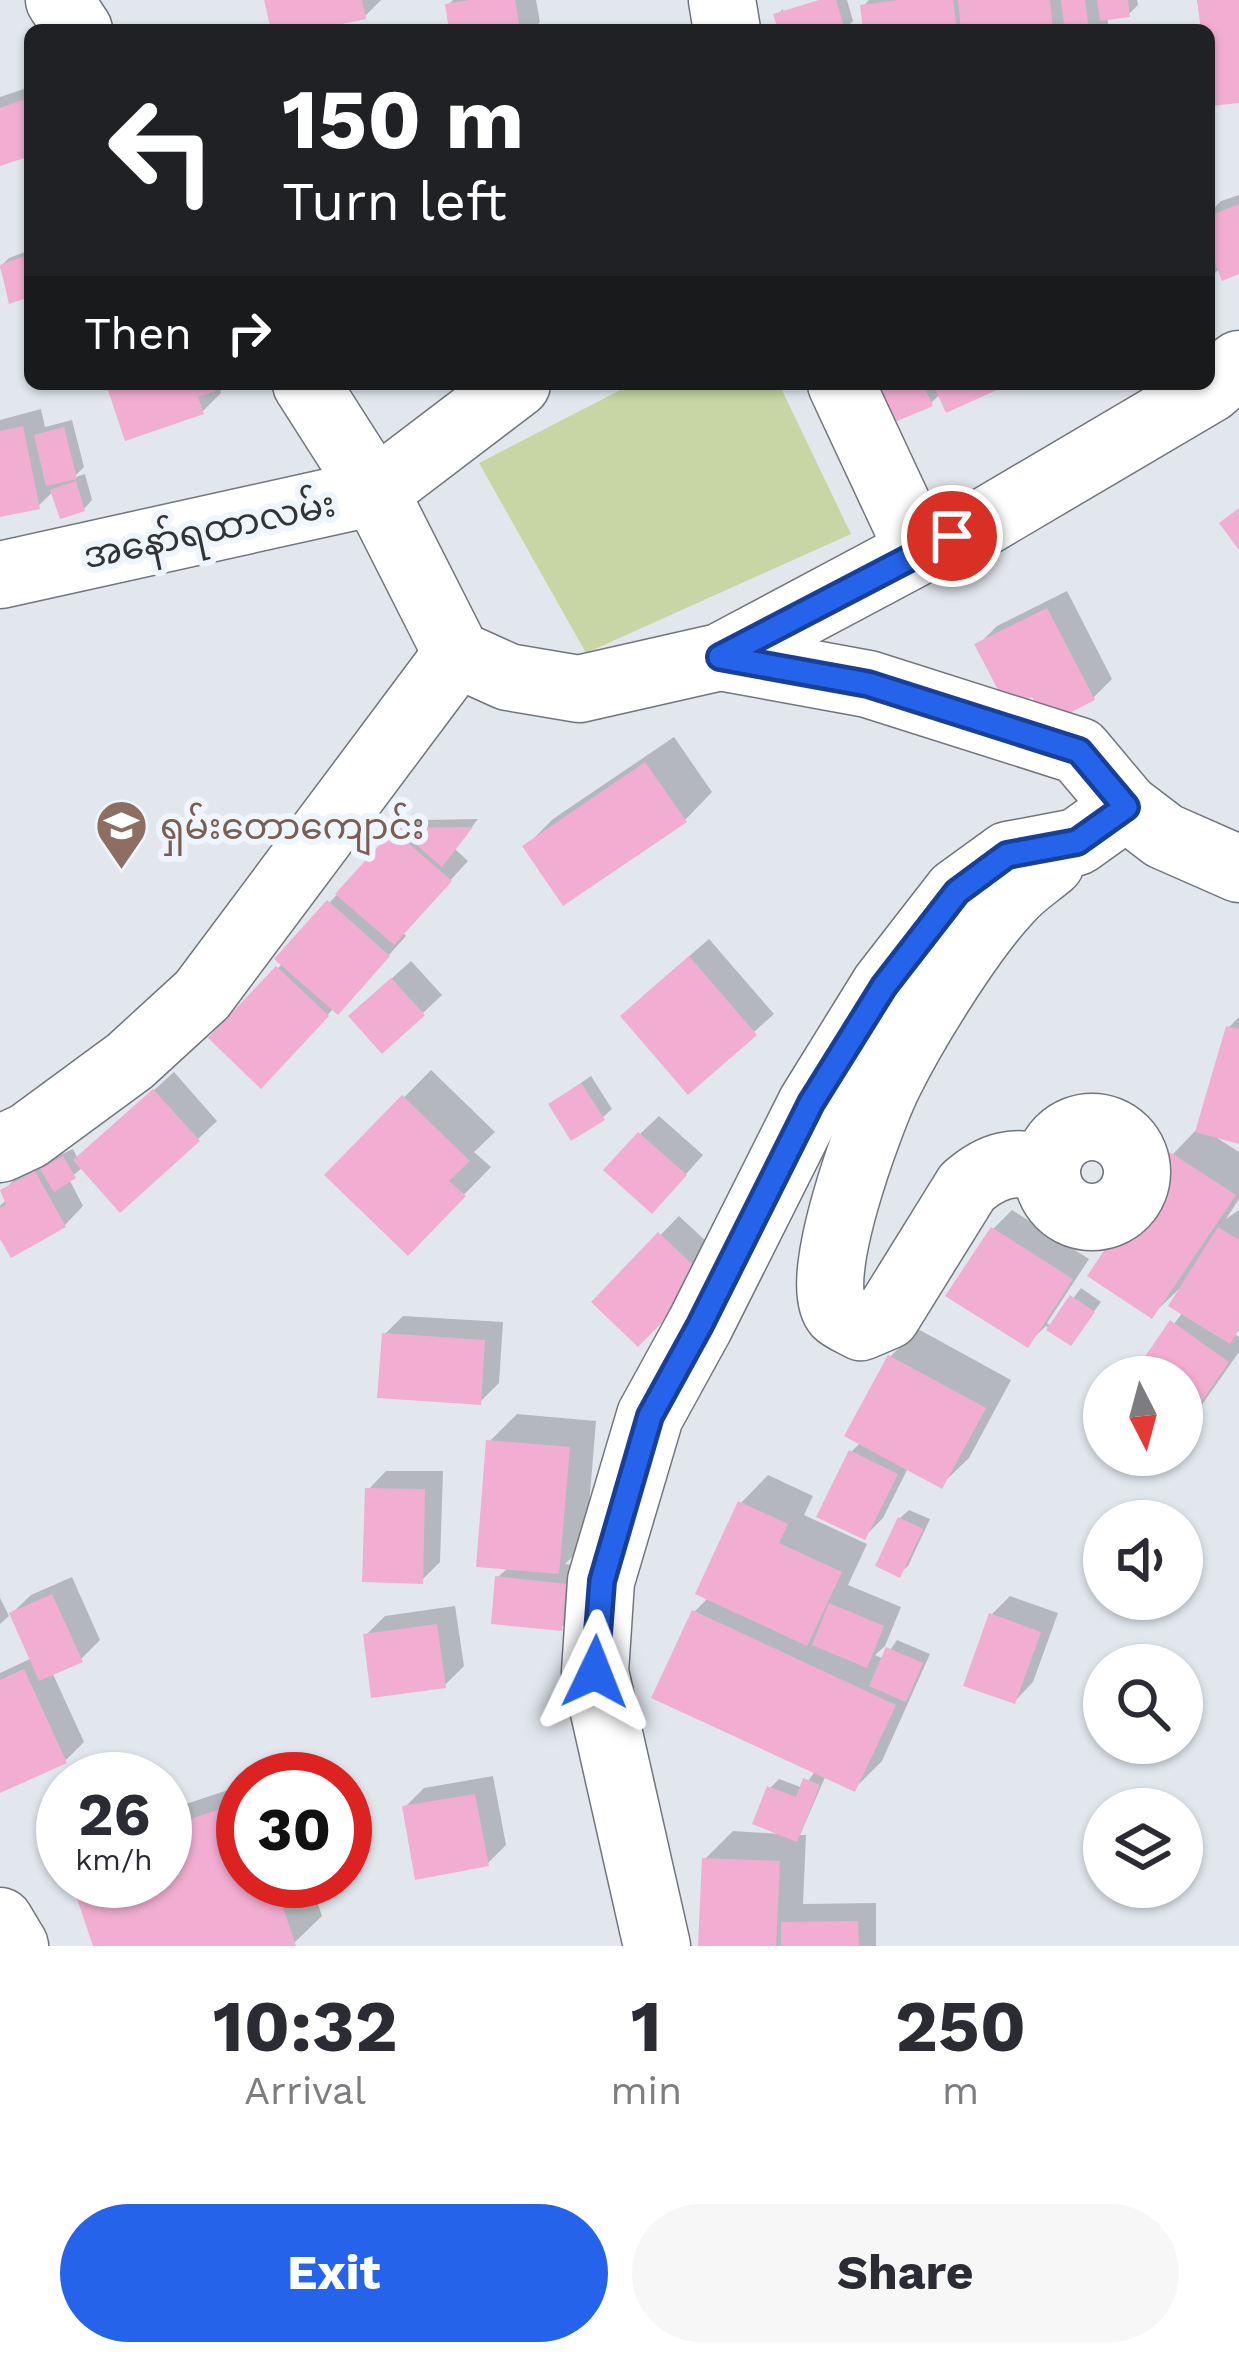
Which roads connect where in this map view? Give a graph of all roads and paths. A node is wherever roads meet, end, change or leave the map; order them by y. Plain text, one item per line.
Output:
1 (1239, 364) edge
2 (1215, 385) edge
3 (309, 390) edge
4 (509, 390) edge
5 (845, 390) edge
6 (1208, 390) edge
7 (375, 492) junction
8 (919, 551) junction
9 (0, 575) edge
10 (457, 654) junction
11 (720, 657) junction
12 (1101, 824) junction
13 (1239, 869) edge
14 (0, 1149) edge
15 (1046, 1169) dead end
16 (0, 1921) edge
17 (15, 1946) edge
18 (657, 1946) edge

1 - 2 street
3 - 7 street
4 - 7 street
5 - 8 street
6 - 8 street
7 - 9 street, အ‌နော်‌ရထာလမ်း
7 - 10 street, အ‌နော်‌ရထာလမ်း
8 - 11 street
10 - 11 street
10 - 14 street
11 - 12 street
12 - 13 street
12 - 15 street
12 - 18 street
16 - 17 street

